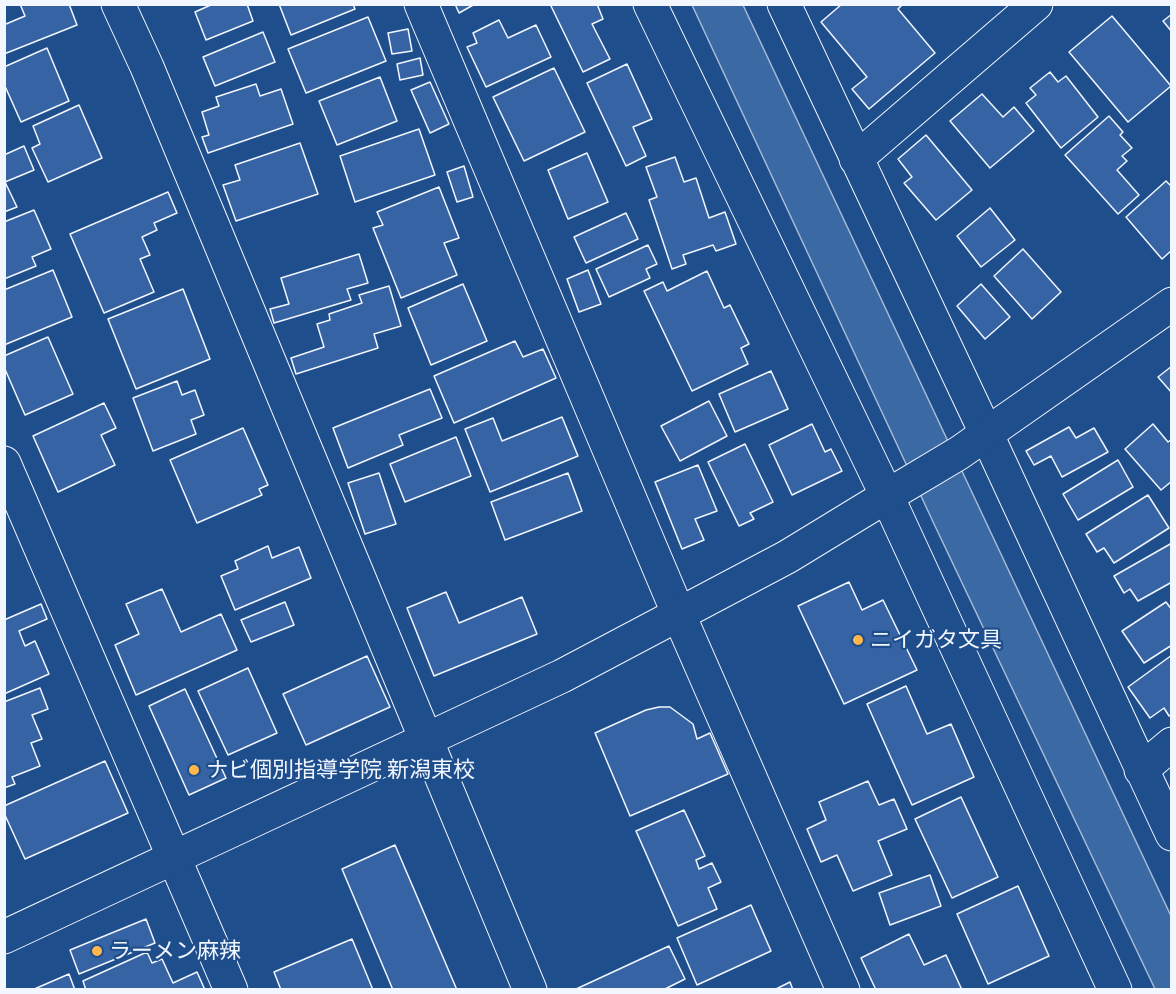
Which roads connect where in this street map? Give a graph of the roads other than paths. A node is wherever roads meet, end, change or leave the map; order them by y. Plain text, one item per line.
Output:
1 (117, 4) edge
2 (421, 4) edge
3 (650, 4) edge
4 (784, 4) edge
5 (1036, 4) edge
6 (855, 159) junction
7 (1172, 304) edge
8 (987, 435) junction
9 (4, 463) edge
10 (898, 489) junction
11 (679, 615) junction
12 (427, 739) junction
13 (1172, 744) edge
14 (1141, 770) junction
15 (1172, 834) edge
16 (174, 857) junction
17 (4, 937) edge
18 (231, 990) edge
19 (530, 990) edge
20 (843, 990) edge
21 (1115, 990) edge

1 - 12 street
2 - 11 street
3 - 10 street
4 - 6 street
5 - 6 street
6 - 8 street
7 - 8 street
8 - 10 street
8 - 14 street
9 - 16 street
10 - 11 street
10 - 21 street
11 - 12 street
11 - 20 street
12 - 16 street
12 - 19 street
13 - 14 street
14 - 15 street
16 - 17 street
16 - 18 street

